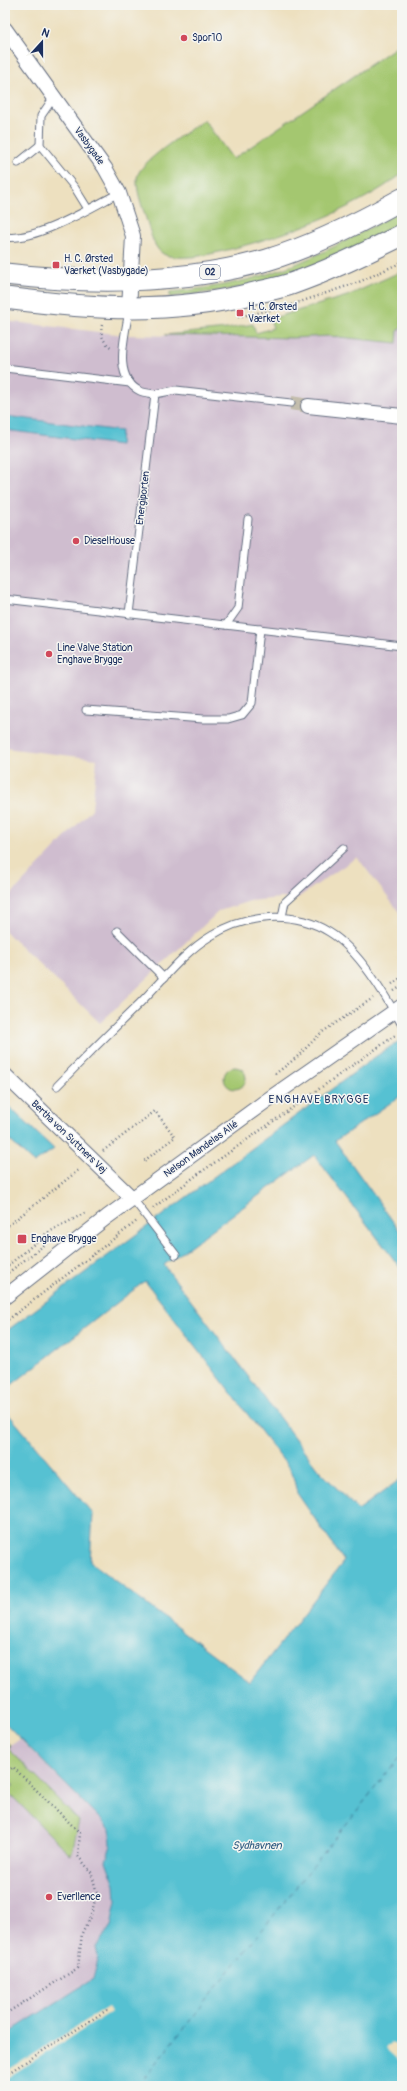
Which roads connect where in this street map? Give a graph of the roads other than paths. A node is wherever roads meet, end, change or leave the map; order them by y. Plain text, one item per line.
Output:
1 (5, 29) edge
2 (54, 98) junction
3 (40, 145) junction
4 (18, 163) dead end
5 (119, 193) junction
6 (402, 199) edge
7 (88, 209) junction
8 (402, 236) edge
9 (5, 238) edge
10 (5, 274) edge
11 (131, 280) junction
12 (5, 298) edge
13 (129, 309) junction
14 (5, 368) edge
15 (130, 383) junction
16 (155, 394) junction
17 (291, 404) tunnel mouth
18 (308, 406) tunnel mouth
19 (402, 416) edge
20 (248, 519) dead end
21 (5, 599) edge
22 (129, 614) junction
23 (226, 625) junction
24 (260, 629) junction
25 (402, 646) edge
26 (86, 710) dead end
27 (344, 848) dead end
28 (282, 917) junction
29 (116, 931) dead end
30 (164, 978) junction
31 (398, 1009) edge
32 (402, 1024) edge
33 (5, 1075) edge
34 (56, 1086) dead end
35 (133, 1199) junction
36 (176, 1256) dead end
37 (5, 1297) edge

1 - 2 street, Vasbygade
2 - 3 lane
2 - 5 street, Vasbygade
3 - 4 lane
3 - 7 lane
5 - 7 lane
5 - 11 street, Vasbygade
6 - 11 main road, O2
7 - 9 lane
8 - 13 main road
10 - 11 main road, O2
11 - 13 street, Vasbygade
12 - 13 main road
13 - 15 lane
14 - 15 lane
15 - 16 lane
16 - 17 lane
16 - 22 lane, Energiporten
18 - 19 street
20 - 23 lane
21 - 22 lane
22 - 23 lane
23 - 24 lane
24 - 25 lane
24 - 26 lane
27 - 28 lane
28 - 30 lane
28 - 31 lane
29 - 30 lane
30 - 34 lane
31 - 32 lane
31 - 35 street, Nelson Mandelas Allé
33 - 35 street, Bertha von Suttners Vej
35 - 36 lane
35 - 37 street, Nelson Mandelas Allé

